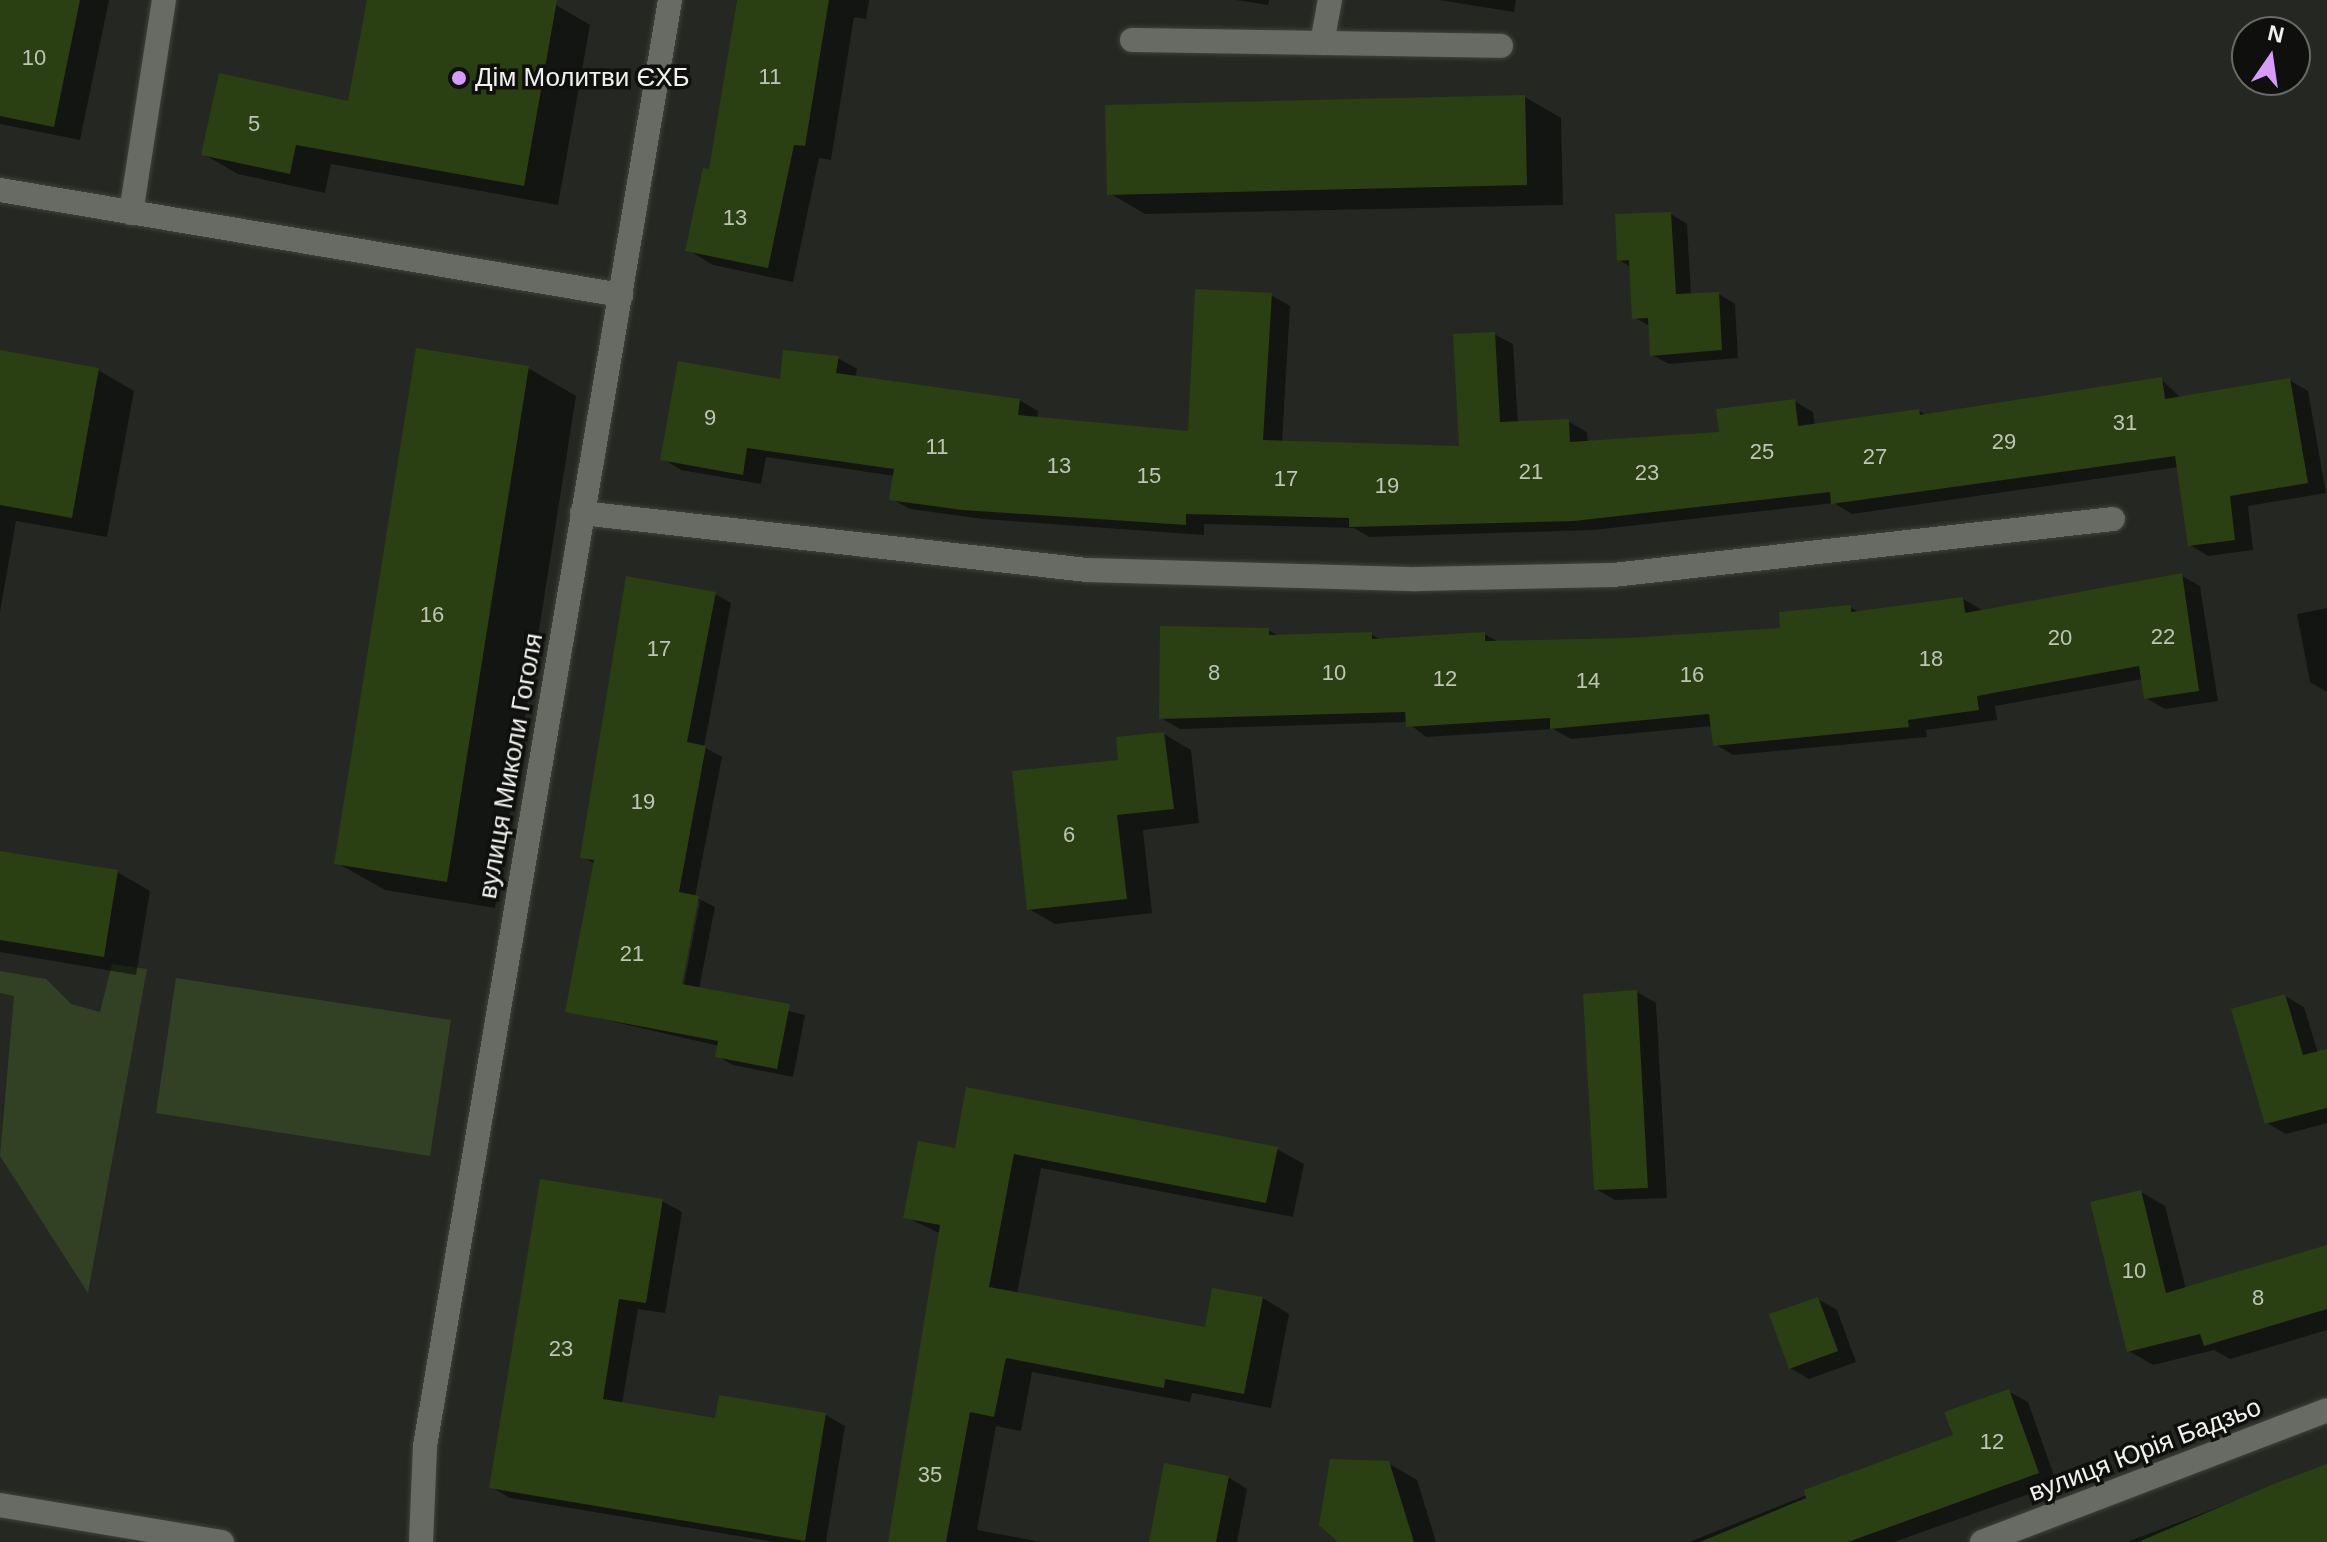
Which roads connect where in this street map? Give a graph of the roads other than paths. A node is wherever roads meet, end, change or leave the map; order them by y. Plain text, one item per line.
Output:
1 (164, 0) edge
2 (670, 0) edge
3 (1330, 0) edge
4 (1132, 40) dead end
5 (1322, 43) junction
6 (1501, 46) dead end
7 (0, 190) edge
8 (131, 213) junction
9 (621, 295) junction
10 (582, 513) junction
11 (2113, 519) dead end
12 (2327, 1410) edge
13 (0, 1505) edge
14 (192, 1540) edge
15 (222, 1542) edge
16 (421, 1542) edge
17 (1982, 1542) edge

1 - 8 street
2 - 9 street, вулиця Миколи Гоголя
3 - 5 street
4 - 5 street
5 - 6 street
7 - 8 street
8 - 9 street
9 - 10 street, вулиця Миколи Гоголя
10 - 11 street
10 - 16 street, вулиця Миколи Гоголя
12 - 17 street, вулиця Юрія Бадзьо
13 - 14 street
14 - 15 street

